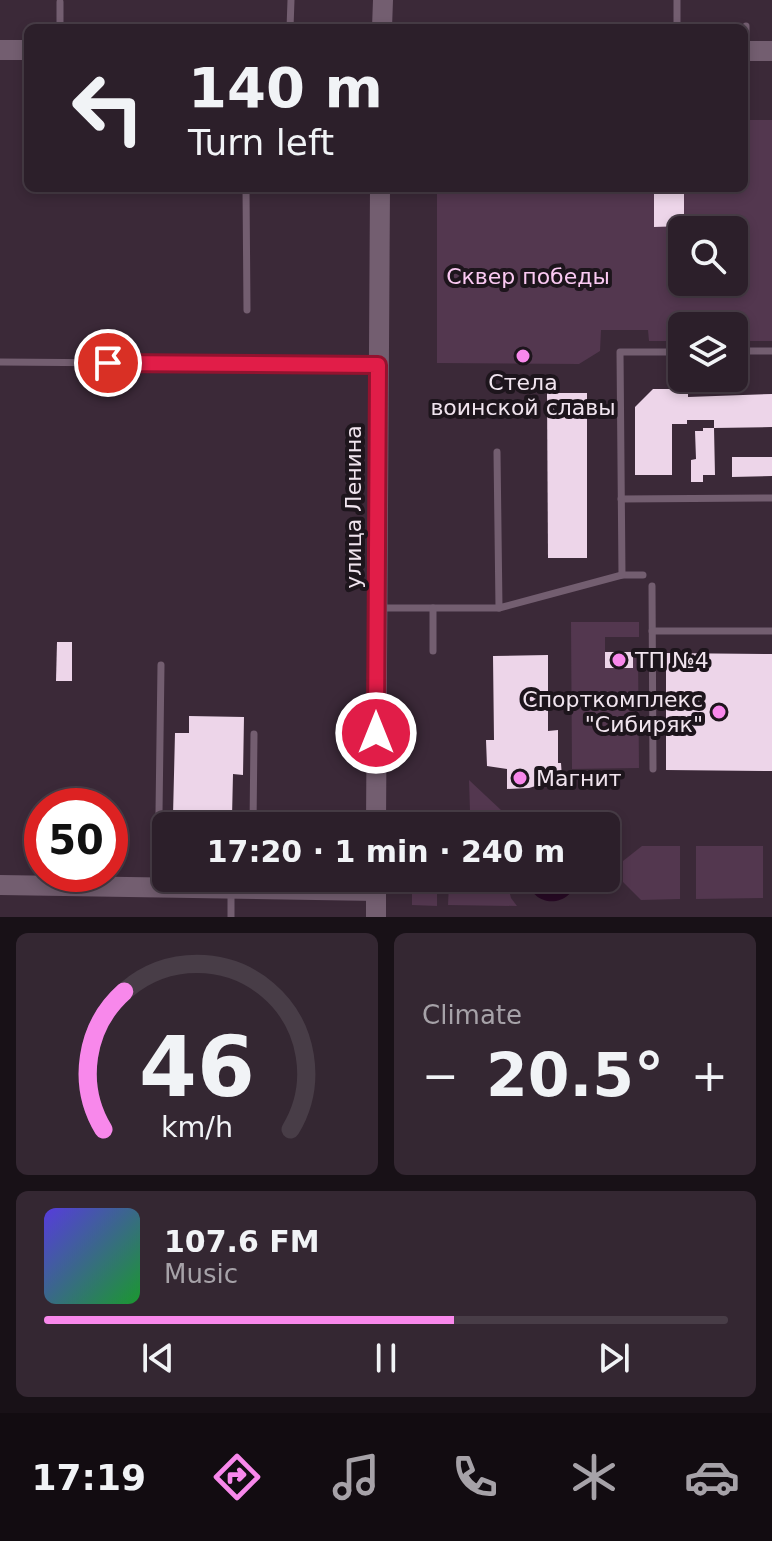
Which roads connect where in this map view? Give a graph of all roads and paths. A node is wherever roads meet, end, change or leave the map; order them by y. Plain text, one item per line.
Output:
1 (291, 0) edge
2 (383, 0) edge
3 (677, 0) edge
4 (60, 2) dead end
5 (60, 24) edge
6 (290, 24) edge
7 (382, 24) edge
8 (677, 24) edge
9 (0, 50) edge
10 (24, 50) edge
11 (748, 51) edge
12 (772, 51) edge
13 (246, 192) edge
14 (380, 192) edge
15 (247, 310) dead end
16 (748, 351) edge
17 (772, 351) edge
18 (668, 352) edge
19 (0, 362) edge
20 (378, 365) junction
21 (497, 452) dead end
22 (772, 498) edge
23 (621, 499) junction
24 (622, 575) junction
25 (643, 575) dead end
26 (652, 586) dead end
27 (376, 608) junction
28 (433, 608) junction
29 (499, 608) junction
30 (652, 631) junction
31 (772, 631) edge
32 (433, 651) dead end
33 (161, 665) dead end
34 (254, 734) dead end
35 (653, 769) dead end
36 (162, 812) edge
37 (253, 812) edge
38 (376, 812) edge
39 (0, 885) edge
40 (152, 888) edge
41 (231, 892) edge
42 (376, 892) edge
43 (231, 917) edge
44 (376, 917) edge

1 - 6 lane
2 - 7 main road
3 - 8 lane
4 - 5 lane
9 - 10 main road
11 - 12 main road
13 - 15 lane
14 - 20 main road, улица Ленина
16 - 17 lane
18 - 23 lane
19 - 20 lane
20 - 27 main road, улица Ленина
21 - 29 lane
22 - 23 lane
23 - 24 lane
24 - 25 lane
24 - 29 lane
26 - 30 lane
27 - 28 lane
27 - 38 main road, улица Ленина
28 - 29 lane
28 - 32 lane
30 - 31 lane
30 - 35 lane
33 - 36 lane
34 - 37 lane
39 - 40 main road
41 - 43 lane
42 - 44 main road

